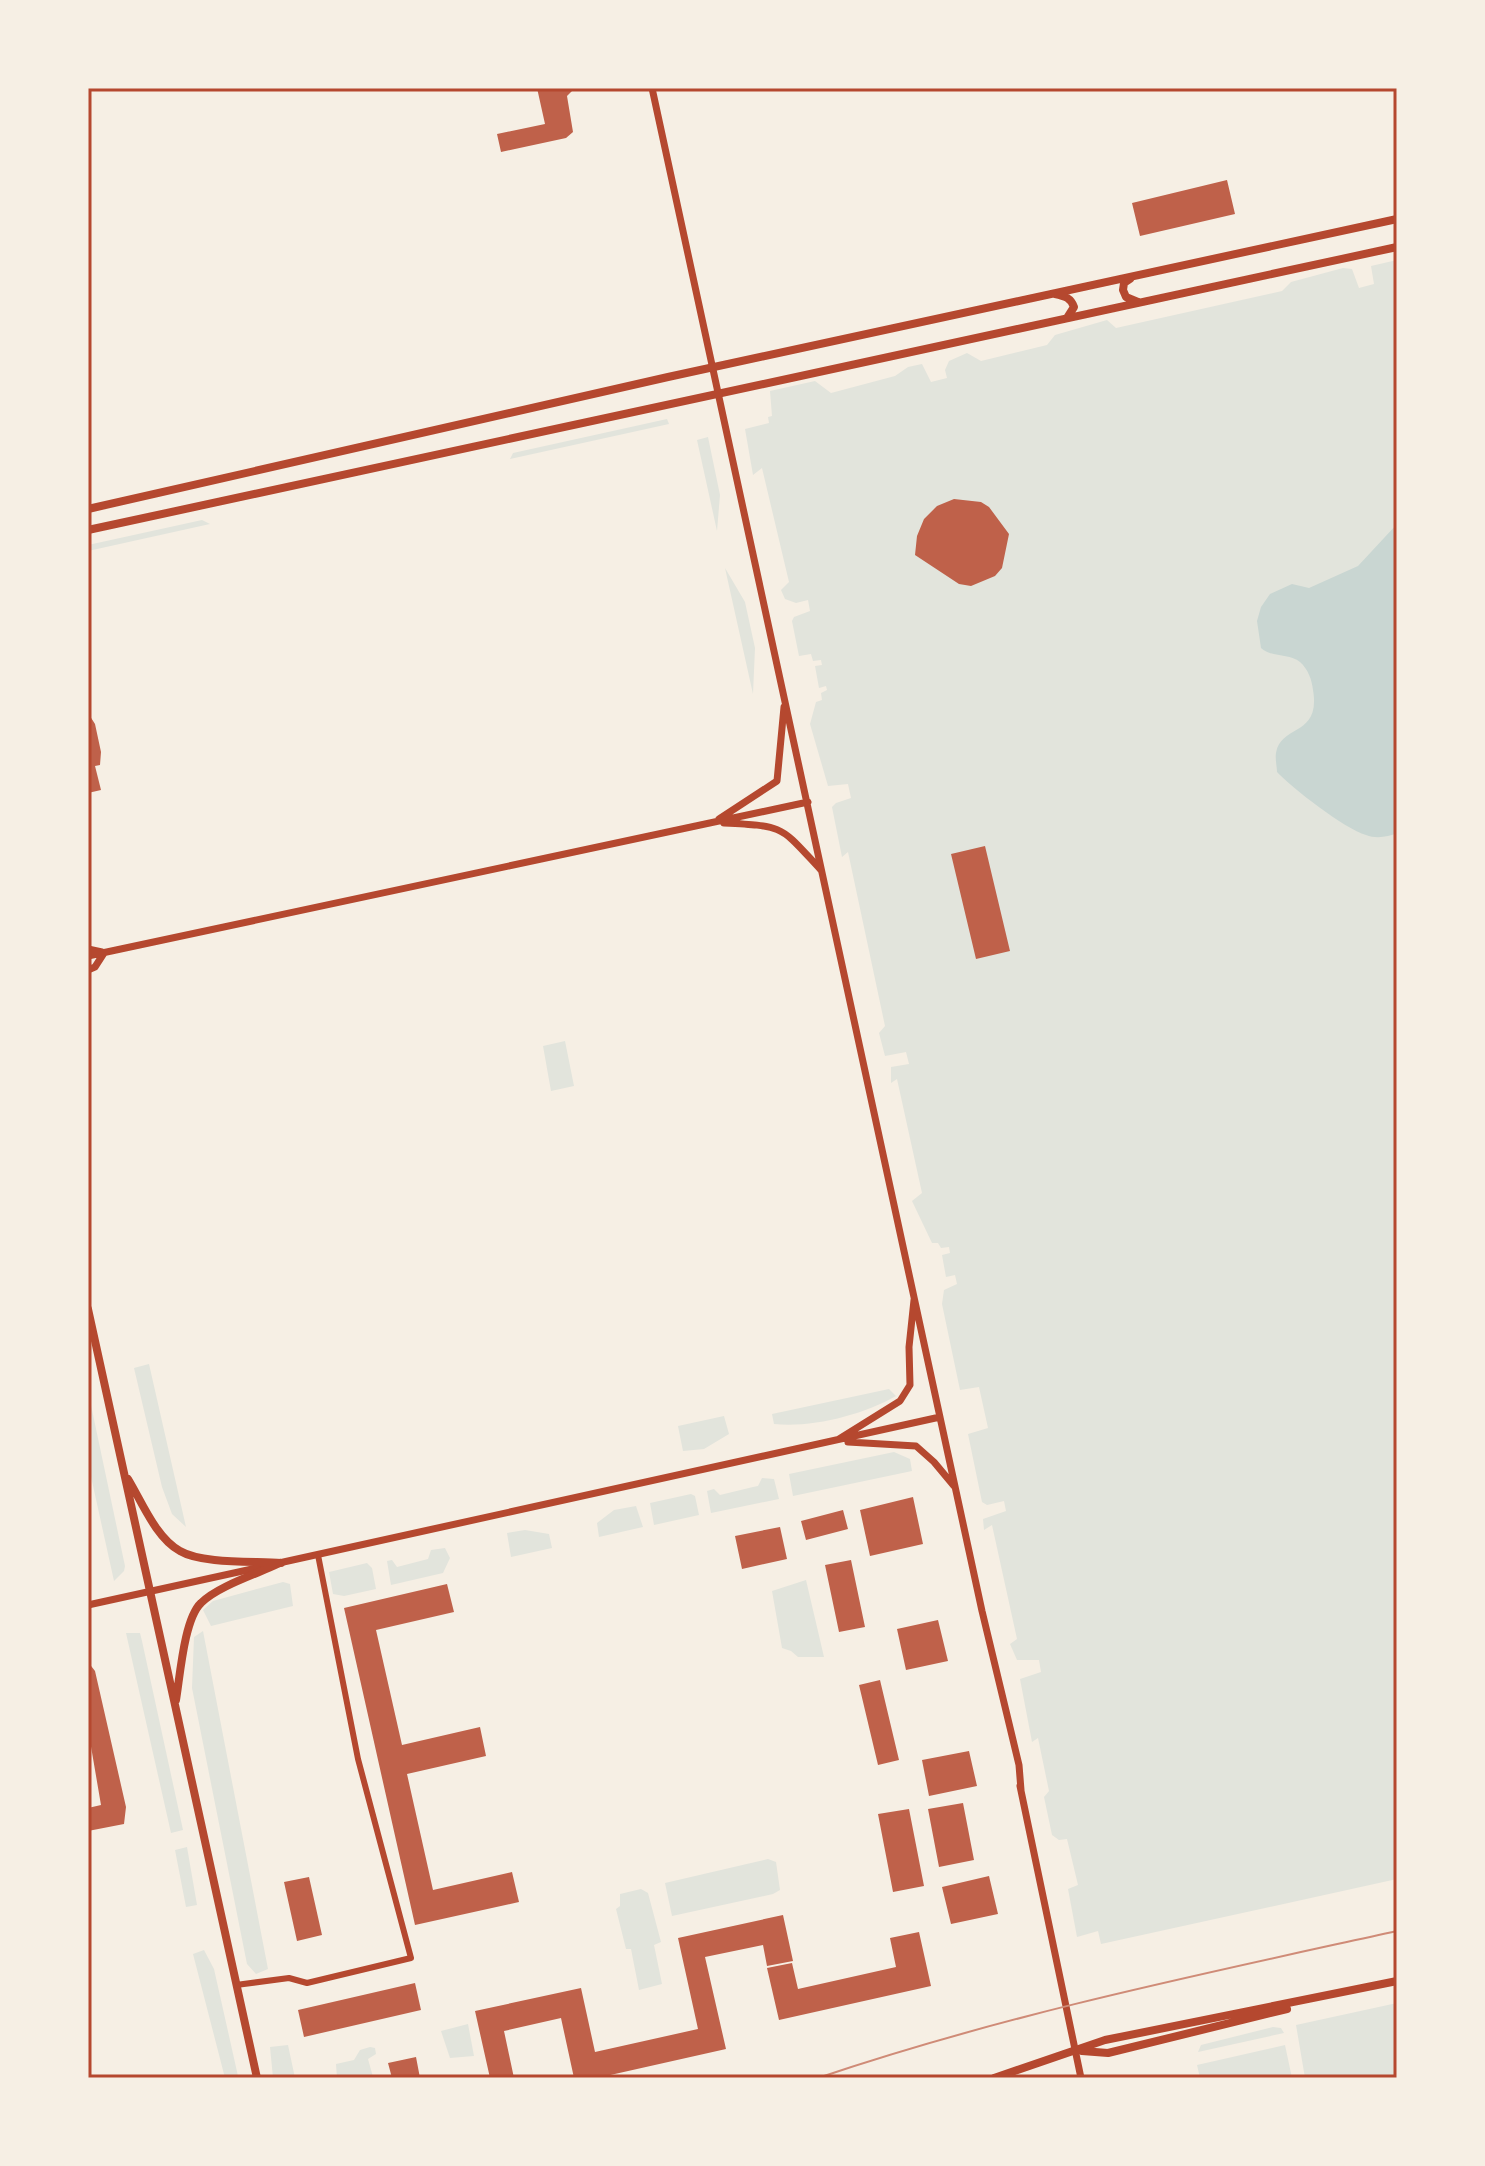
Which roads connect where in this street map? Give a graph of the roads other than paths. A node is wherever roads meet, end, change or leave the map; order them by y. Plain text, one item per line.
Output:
1 (652, 88) edge
2 (1397, 219) edge
3 (1397, 247) edge
4 (1134, 276) junction
5 (1052, 293) junction
6 (1141, 303) junction
7 (1063, 320) junction
8 (712, 368) junction
9 (718, 395) junction
10 (88, 509) edge
11 (88, 530) edge
12 (784, 699) junction
13 (808, 802) junction
14 (714, 822) junction
15 (821, 870) junction
16 (88, 949) edge
17 (104, 953) junction
18 (88, 956) edge
19 (88, 970) edge
20 (914, 1293) junction
21 (88, 1309) edge
22 (940, 1417) junction
23 (834, 1442) junction
24 (124, 1472) junction
25 (955, 1488) junction
26 (318, 1555) junction
27 (281, 1563) junction
28 (150, 1591) junction
29 (88, 1605) edge
30 (175, 1706) junction
31 (1397, 1981) edge
32 (236, 1985) junction
33 (1075, 2051) junction
34 (257, 2078) edge
35 (994, 2078) edge
36 (1081, 2078) edge

1 - 8 street
2 - 4 main road
3 - 6 main road
4 - 5 main road
4 - 6 main road
5 - 7 main road
5 - 8 main road
6 - 7 main road
7 - 9 main road
8 - 9 street
8 - 10 main road
9 - 11 main road
9 - 12 street
12 - 13 street
12 - 14 street
13 - 14 street
13 - 15 street
14 - 15 street
14 - 17 street
15 - 20 street
16 - 17 street
17 - 18 street
17 - 19 street
20 - 22 street
20 - 23 street
21 - 24 main road
22 - 23 street
22 - 25 street
23 - 25 street
23 - 26 street
24 - 27 main road
24 - 28 main road
25 - 33 street
26 - 27 street
26 - 32 street
27 - 28 street
27 - 30 main road
28 - 29 street
28 - 30 main road
30 - 32 main road
31 - 33 main road
32 - 34 main road
33 - 35 main road
33 - 36 street

